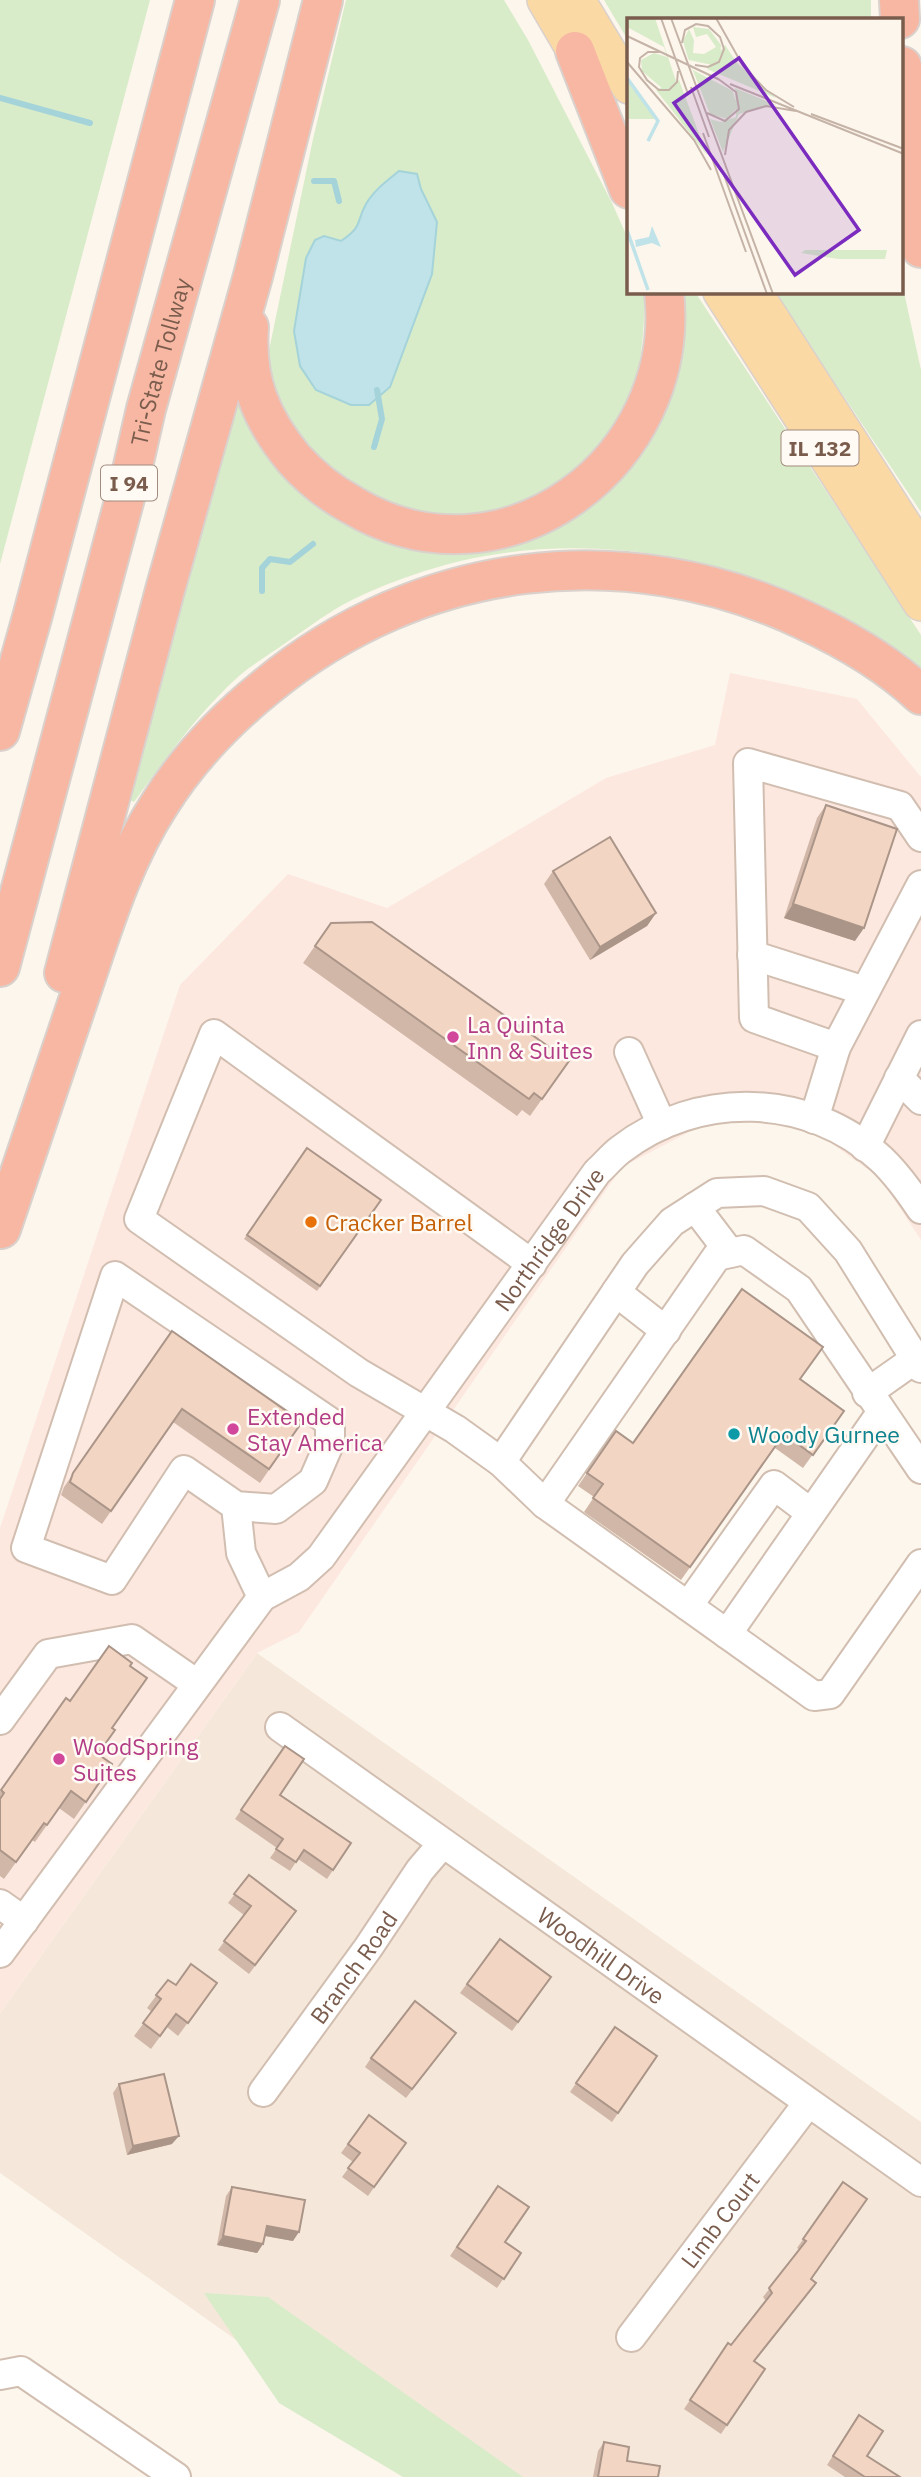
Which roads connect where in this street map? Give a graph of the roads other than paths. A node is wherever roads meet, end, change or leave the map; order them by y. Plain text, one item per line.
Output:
1 (195, 0) edge
2 (260, 0) edge
3 (323, 0) edge
4 (545, 0) edge
5 (577, 0) edge
6 (899, 0) edge
7 (900, 18) edge
8 (575, 51) junction
9 (627, 83) edge
10 (904, 119) edge
11 (627, 141) edge
12 (627, 184) edge
13 (921, 248) edge
14 (253, 276) junction
15 (664, 294) edge
16 (722, 294) edge
17 (755, 294) edge
18 (921, 552) edge
19 (921, 603) edge
20 (921, 695) edge
21 (0, 731) edge
22 (921, 838) edge
23 (921, 885) edge
24 (752, 955) junction
25 (0, 967) edge
26 (865, 991) junction
27 (921, 1035) edge
28 (836, 1048) junction
29 (629, 1052) dead end
30 (899, 1078) junction
31 (921, 1100) edge
32 (814, 1119) junction
33 (662, 1125) junction
34 (865, 1146) junction
35 (695, 1208) junction
36 (921, 1209) edge
37 (1, 1231) edge
38 (730, 1253) junction
39 (532, 1264) junction
40 (616, 1293) junction
41 (666, 1331) junction
42 (919, 1360) edge
43 (874, 1403) junction
44 (425, 1411) junction
45 (501, 1462) junction
46 (921, 1469) edge
47 (545, 1504) junction
48 (236, 1506) junction
49 (811, 1513) junction
50 (921, 1564) edge
51 (262, 1597) junction
52 (688, 1606) junction
53 (727, 1634) junction
54 (197, 1685) junction
55 (0, 1720) edge
56 (280, 1727) dead end
57 (443, 1843) junction
58 (0, 1904) edge
59 (24, 1921) junction
60 (0, 1954) edge
61 (263, 2092) dead end
62 (808, 2103) junction
63 (921, 2182) edge
64 (631, 2337) dead end
65 (0, 2375) edge
66 (176, 2477) edge

1 - 21 highway, I 94
2 - 25 highway, Tri-State Tollway / I 94
3 - 14 highway
4 - 8 main road
5 - 9 main road
6 - 7 highway
8 - 11 main road
8 - 12 highway
10 - 13 highway
14 - 15 highway
14 - 37 highway
16 - 19 main road, IL 132
17 - 18 main road, IL 132
20 - 37 highway
22 - 24 street
23 - 26 street
24 - 26 street
24 - 28 street
26 - 28 street
27 - 30 street
28 - 32 street
29 - 33 street
30 - 31 street
30 - 34 street
32 - 33 street, Northridge Drive
32 - 34 street, Northridge Drive
33 - 39 street, Northridge Drive
34 - 36 street, Northridge Drive
35 - 38 street
35 - 40 street
35 - 42 street
38 - 41 street
38 - 43 street
39 - 44 street, Northridge Drive
39 - 44 street
40 - 41 street
40 - 45 street
41 - 47 street
42 - 43 street
43 - 46 street
43 - 49 street
44 - 45 street
44 - 51 street, Northridge Drive
45 - 47 street
47 - 52 street
48 - 48 street
48 - 51 street
49 - 52 street
49 - 53 street
50 - 53 street
51 - 54 street
52 - 53 street
54 - 55 street
54 - 59 street
56 - 57 street, Woodhill Drive
57 - 61 street, Branch Road
57 - 62 street, Woodhill Drive
58 - 59 street
59 - 60 street
62 - 63 street, Woodhill Drive
62 - 64 street, Limb Court
65 - 66 street

